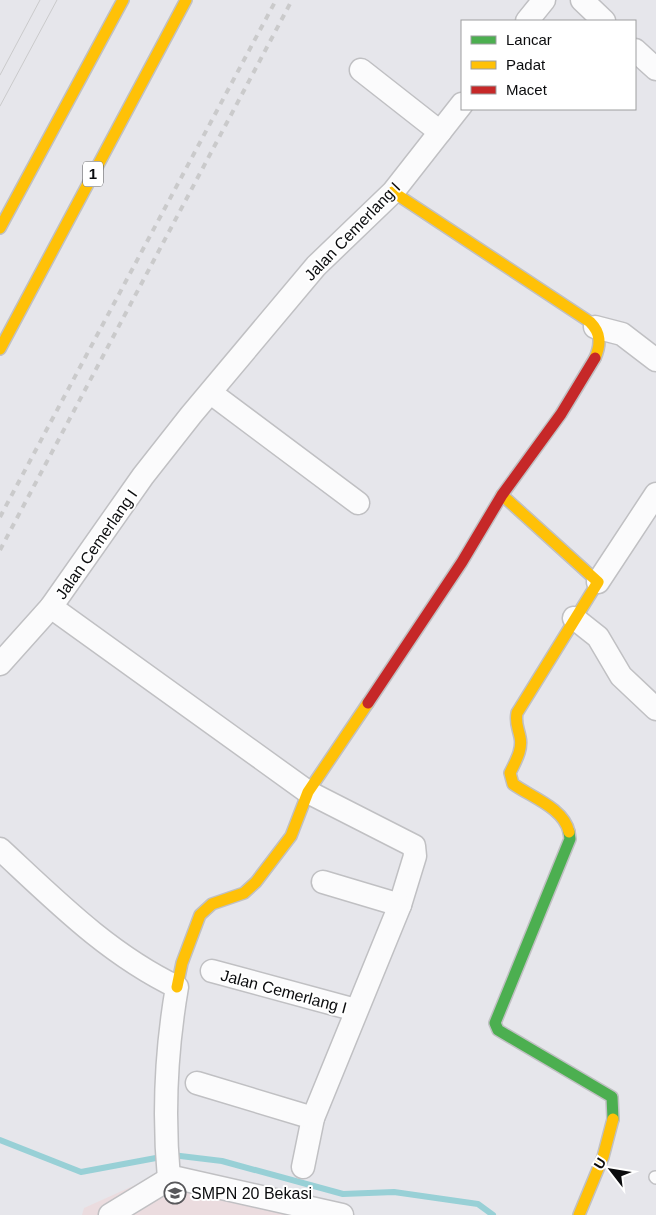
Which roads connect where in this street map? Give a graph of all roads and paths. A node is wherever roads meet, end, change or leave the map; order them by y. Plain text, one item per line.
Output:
1 (122, 0) edge
2 (186, 0) edge
3 (544, 0) edge
4 (582, 0) edge
5 (528, 20) edge
6 (603, 20) edge
7 (636, 51) edge
8 (656, 69) edge
9 (362, 70) dead end
10 (461, 105) edge
11 (440, 132) junction
12 (394, 192) junction
13 (0, 228) edge
14 (595, 327) junction
15 (0, 349) edge
16 (656, 360) edge
17 (211, 392) junction
18 (656, 494) edge
19 (502, 495) junction
20 (358, 503) dead end
21 (598, 582) junction
22 (51, 607) junction
23 (574, 618) junction
24 (0, 664) edge
25 (656, 709) edge
26 (308, 792) junction
27 (0, 849) edge
28 (323, 882) dead end
29 (400, 905) junction
30 (212, 971) dead end
31 (176, 987) junction
32 (356, 1010) junction
33 (197, 1082) dead end
34 (313, 1118) junction
35 (303, 1167) dead end
36 (168, 1170) junction
37 (110, 1215) edge
38 (342, 1215) edge
39 (579, 1215) edge

1 - 13 main road
2 - 15 main road, 1
3 - 5 street
4 - 6 street
7 - 8 street
9 - 11 street
10 - 11 street, Jalan Cemerlang I
11 - 12 street, Jalan Cemerlang I
12 - 14 main road
12 - 17 street, Jalan Cemerlang I
14 - 16 street
14 - 19 main road
17 - 20 street
17 - 22 street, Jalan Cemerlang I
18 - 21 street
19 - 21 main road
19 - 26 main road
21 - 23 main road
22 - 24 street
22 - 26 street, Jalan Cemerlang I
23 - 25 street
23 - 39 main road
26 - 29 street, Jalan Cemerlang I
26 - 31 main road
27 - 31 street
28 - 29 street
29 - 32 street, Jalan Cemerlang I
30 - 32 street, Jalan Cemerlang I
31 - 36 street
32 - 34 street, Jalan Cemerlang I
33 - 34 street
34 - 35 street, Jalan Cemerlang I
36 - 37 street
36 - 38 street

